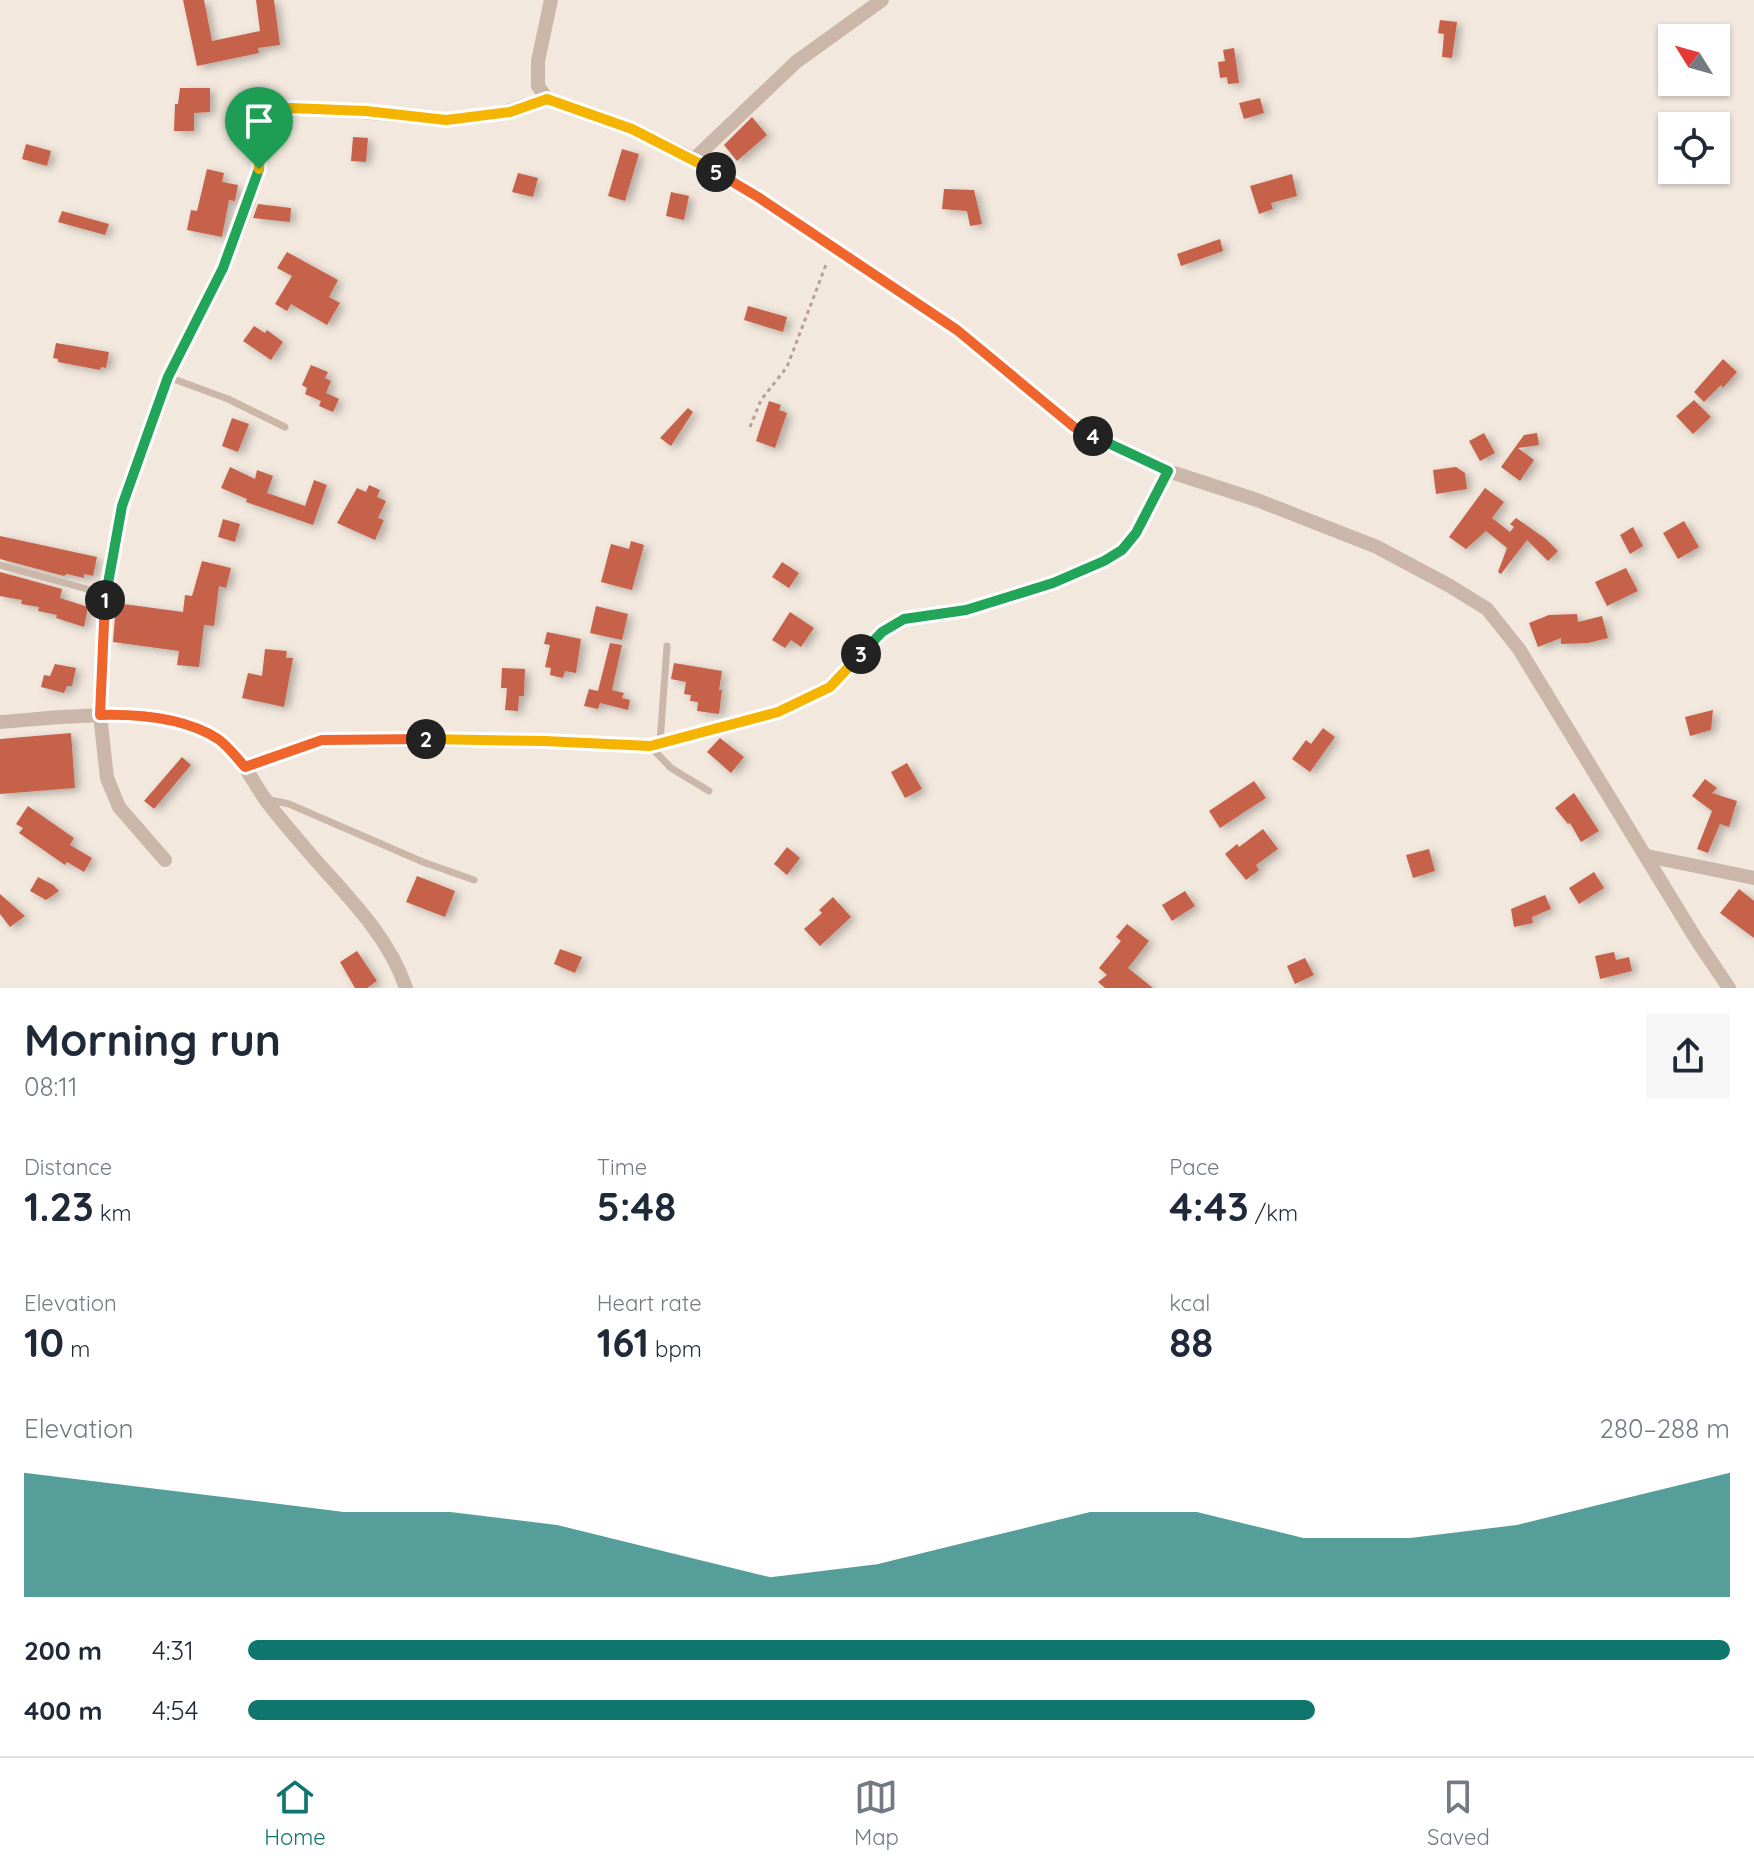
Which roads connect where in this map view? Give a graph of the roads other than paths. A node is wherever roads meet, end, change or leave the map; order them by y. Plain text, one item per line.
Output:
1 (551, 0) edge
2 (882, 0) edge
3 (547, 99) junction
4 (694, 159) junction
5 (168, 377) junction
6 (285, 427) dead end
7 (1168, 471) junction
8 (0, 565) edge
9 (105, 594) junction
10 (667, 646) dead end
11 (100, 715) junction
12 (0, 722) edge
13 (655, 744) junction
14 (245, 767) junction
15 (709, 791) dead end
16 (264, 798) junction
17 (1647, 856) junction
18 (165, 860) dead end
19 (1754, 878) edge
20 (474, 880) dead end
21 (406, 988) edge
22 (1729, 988) edge

1 - 3 street
2 - 4 street
3 - 4 street
3 - 5 street
4 - 7 street
5 - 6 lane
5 - 9 street
7 - 13 street
7 - 17 street
8 - 9 lane
9 - 11 street
10 - 13 lane
11 - 12 street
11 - 14 street
11 - 18 street
13 - 14 street
13 - 15 lane
14 - 16 street
16 - 20 lane
16 - 21 street
17 - 19 street
17 - 22 street

